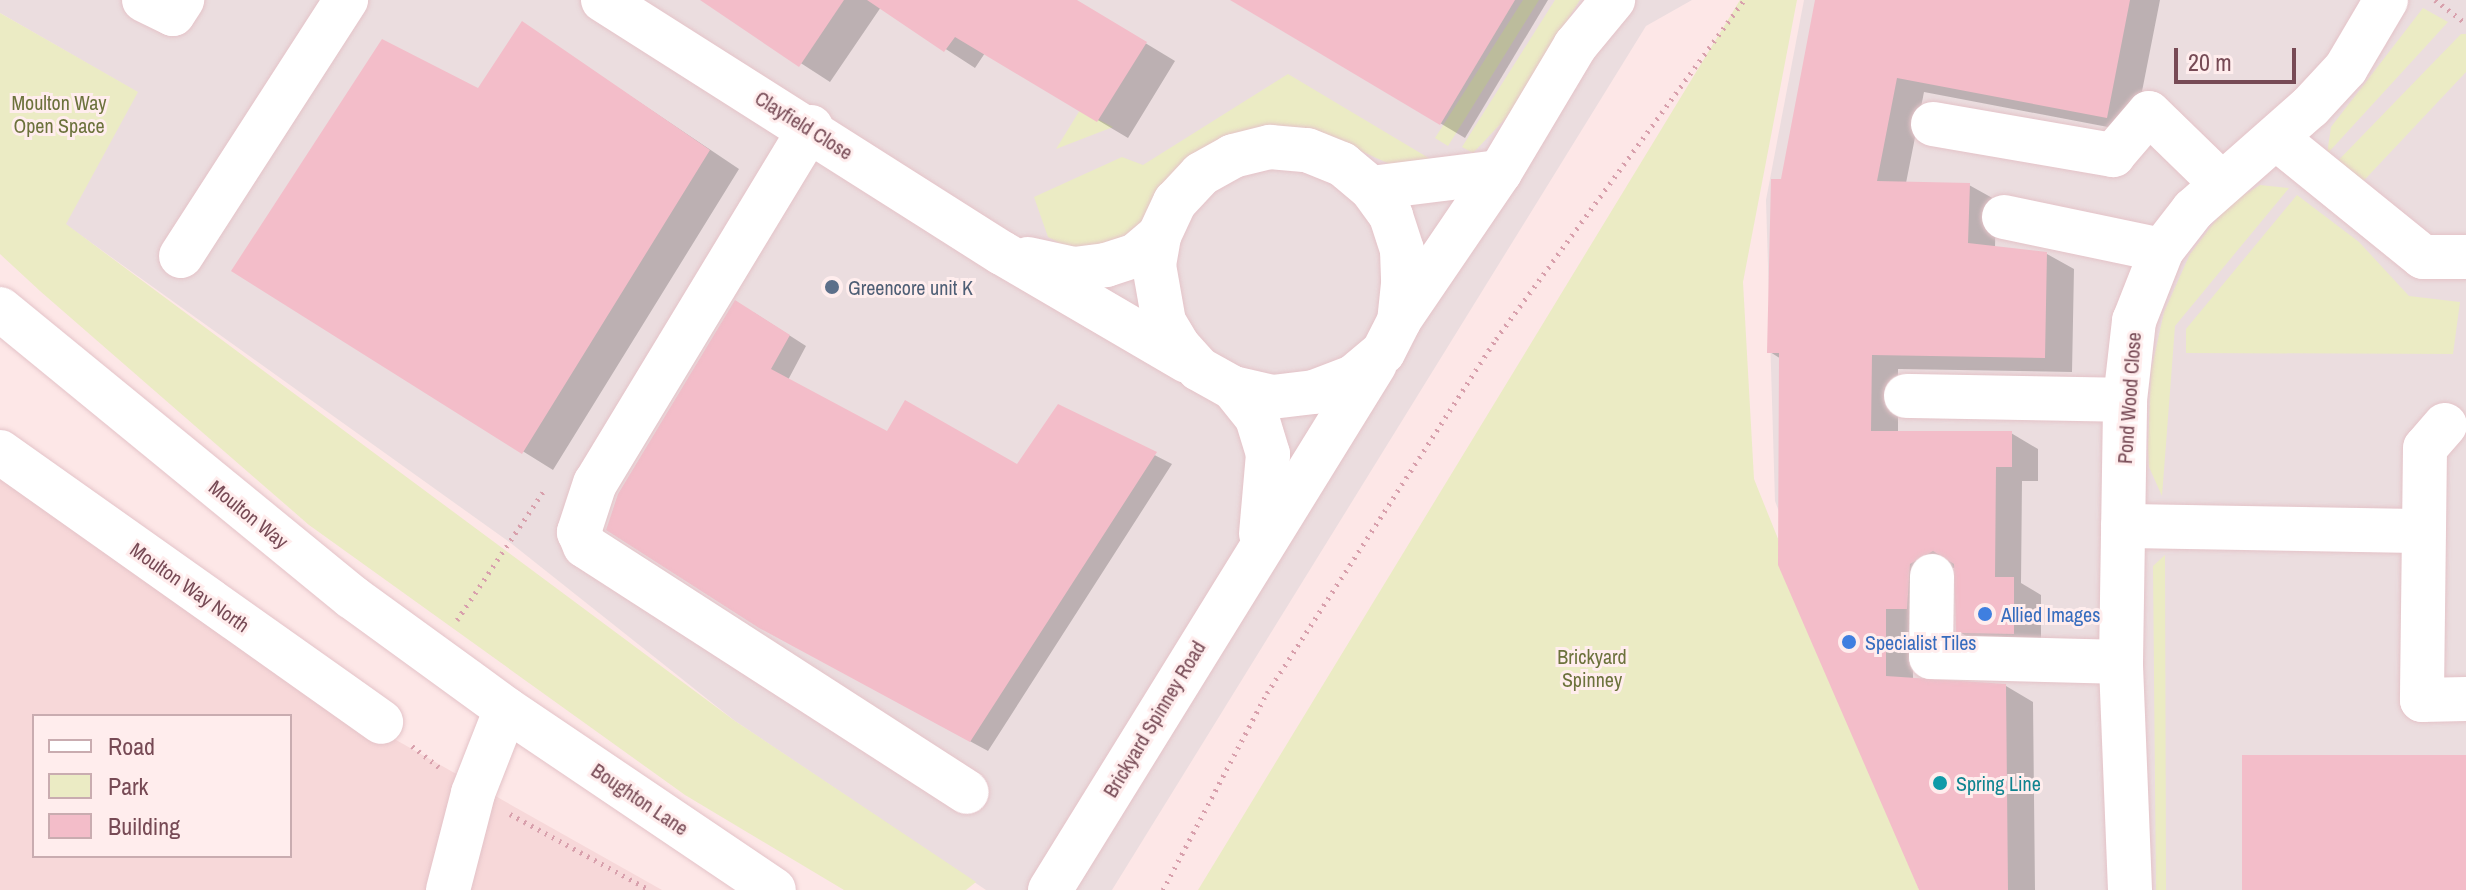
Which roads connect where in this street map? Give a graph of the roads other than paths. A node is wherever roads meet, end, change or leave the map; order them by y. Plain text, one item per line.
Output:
1 (144, 0) edge
2 (182, 0) edge
3 (346, 0) edge
4 (603, 0) edge
5 (1613, 0) edge
6 (2386, 0) edge
7 (1933, 124) dead end
8 (811, 127) junction
9 (2276, 138) junction
10 (1500, 172) junction
11 (2220, 182) junction
12 (1371, 188) junction
13 (2004, 217) dead end
14 (1159, 236) junction
15 (2162, 250) junction
16 (1002, 253) junction
17 (181, 256) dead end
18 (2466, 257) edge
19 (0, 309) edge
20 (1391, 336) junction
21 (1216, 378) junction
22 (1906, 396) dead end
23 (2125, 400) junction
24 (2445, 425) dead end
25 (0, 452) edge
26 (2123, 526) junction
27 (2423, 531) junction
28 (1259, 548) junction
29 (1932, 576) dead end
30 (2121, 662) junction
31 (2466, 699) edge
32 (506, 709) junction
33 (381, 722) dead end
34 (967, 792) dead end
35 (448, 890) edge
36 (774, 890) edge
37 (1050, 890) edge
38 (2130, 890) edge

1 - 2 street
3 - 17 street
4 - 8 street, Clayfield Close
5 - 10 street, Brickyard Spinney Road
6 - 9 street, Pond Wood Close
7 - 11 street
8 - 16 street, Clayfield Close
8 - 34 street
9 - 11 street, Pond Wood Close
9 - 18 street
10 - 12 street
10 - 20 street, Brickyard Spinney Road
11 - 15 street, Pond Wood Close
12 - 14 street
12 - 20 street
13 - 15 street
14 - 16 street, Clayfield Close
14 - 21 street
15 - 23 street, Pond Wood Close
16 - 21 street, Clayfield Close
19 - 32 street, Moulton Way
20 - 21 street
20 - 28 street, Brickyard Spinney Road
21 - 28 street, Brickyard Spinney Road
22 - 23 street
23 - 26 street, Pond Wood Close
24 - 27 street
25 - 33 street, Moulton Way North
26 - 27 street
26 - 30 street, Pond Wood Close
27 - 31 street
28 - 37 street, Brickyard Spinney Road
29 - 30 street
30 - 38 street, Pond Wood Close
32 - 35 street
32 - 36 street, Boughton Lane

